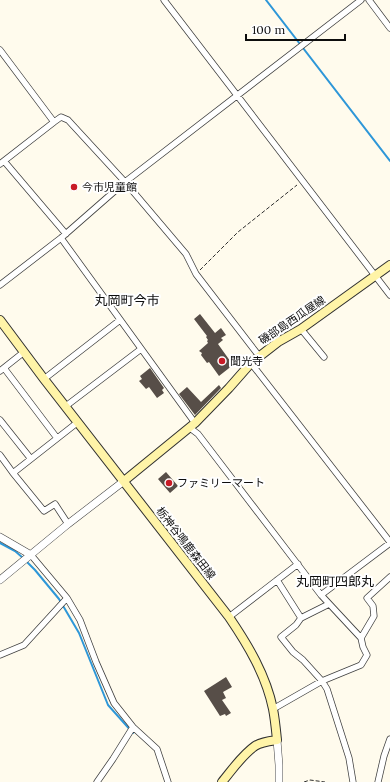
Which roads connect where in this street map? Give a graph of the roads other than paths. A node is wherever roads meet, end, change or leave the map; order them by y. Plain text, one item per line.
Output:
1 (164, 0) edge
2 (361, 0) edge
3 (369, 0) edge
4 (390, 28) edge
5 (0, 50) edge
6 (236, 95) junction
7 (54, 122) junction
8 (2, 163) edge
9 (125, 182) junction
10 (66, 234) junction
11 (61, 238) junction
12 (390, 265) edge
13 (375, 276) junction
14 (0, 285) edge
15 (390, 295) edge
16 (0, 320) edge
17 (120, 320) junction
18 (301, 328) junction
19 (141, 350) junction
20 (24, 352) junction
21 (259, 356) junction
22 (324, 357) dead end
23 (250, 363) junction
24 (2, 370) edge
25 (44, 379) junction
26 (66, 406) junction
27 (0, 420) edge
28 (78, 422) junction
29 (193, 426) junction
30 (57, 438) junction
31 (0, 455) edge
32 (31, 459) junction
33 (13, 473) junction
34 (124, 481) junction
35 (68, 524) junction
36 (0, 537) edge
37 (390, 543) edge
38 (29, 556) junction
39 (298, 564) junction
40 (390, 577) edge
41 (0, 580) edge
42 (277, 580) junction
43 (321, 595) junction
44 (67, 598) junction
45 (329, 604) junction
46 (229, 617) junction
47 (301, 618) junction
48 (360, 638) junction
49 (0, 656) edge
50 (322, 682) junction
51 (273, 709) junction
52 (133, 727) junction
53 (390, 739) edge
54 (277, 740) junction
55 (97, 782) edge
56 (167, 782) edge
57 (222, 782) edge
58 (279, 782) edge
59 (353, 782) edge
60 (378, 782) edge

1 - 6 street
2 - 6 street
3 - 4 street
5 - 7 street
6 - 9 street
6 - 13 street
7 - 8 street
7 - 9 street
8 - 10 street
9 - 10 street
9 - 21 street
10 - 11 street
11 - 14 street
11 - 17 street
12 - 13 main road, 磯部島西瓜屋線
13 - 15 street
13 - 18 main road, 磯部島西瓜屋線
16 - 20 main road, 栃神谷鳴鹿森田線
17 - 19 street
17 - 25 street
18 - 21 main road, 磯部島西瓜屋線
18 - 22 street
19 - 26 street
19 - 29 street
20 - 24 street
20 - 25 main road, 栃神谷鳴鹿森田線
21 - 23 main road, 磯部島西瓜屋線
23 - 29 main road, 磯部島西瓜屋線
23 - 37 street
24 - 30 street
25 - 26 main road, 栃神谷鳴鹿森田線
26 - 28 main road, 栃神谷鳴鹿森田線
27 - 32 street
28 - 30 street
28 - 34 main road, 栃神谷鳴鹿森田線
29 - 34 main road, 磯部島西瓜屋線
29 - 39 street
30 - 32 street
31 - 33 street
32 - 33 street
33 - 35 street
34 - 35 street
34 - 46 main road, 栃神谷鳴鹿森田線
35 - 38 street
36 - 38 street
37 - 43 street
38 - 41 street
38 - 44 street
39 - 42 street
39 - 43 street
40 - 48 street
42 - 46 street
42 - 47 street
43 - 45 street
44 - 49 street
44 - 52 street
45 - 47 street
45 - 48 street
46 - 51 main road, 栃神谷鳴鹿森田線
47 - 50 street
48 - 50 street
50 - 51 street
50 - 59 street
51 - 54 main road, 栃神谷鳴鹿森田線
52 - 55 street
52 - 56 street
53 - 60 street
54 - 57 main road
54 - 58 street

